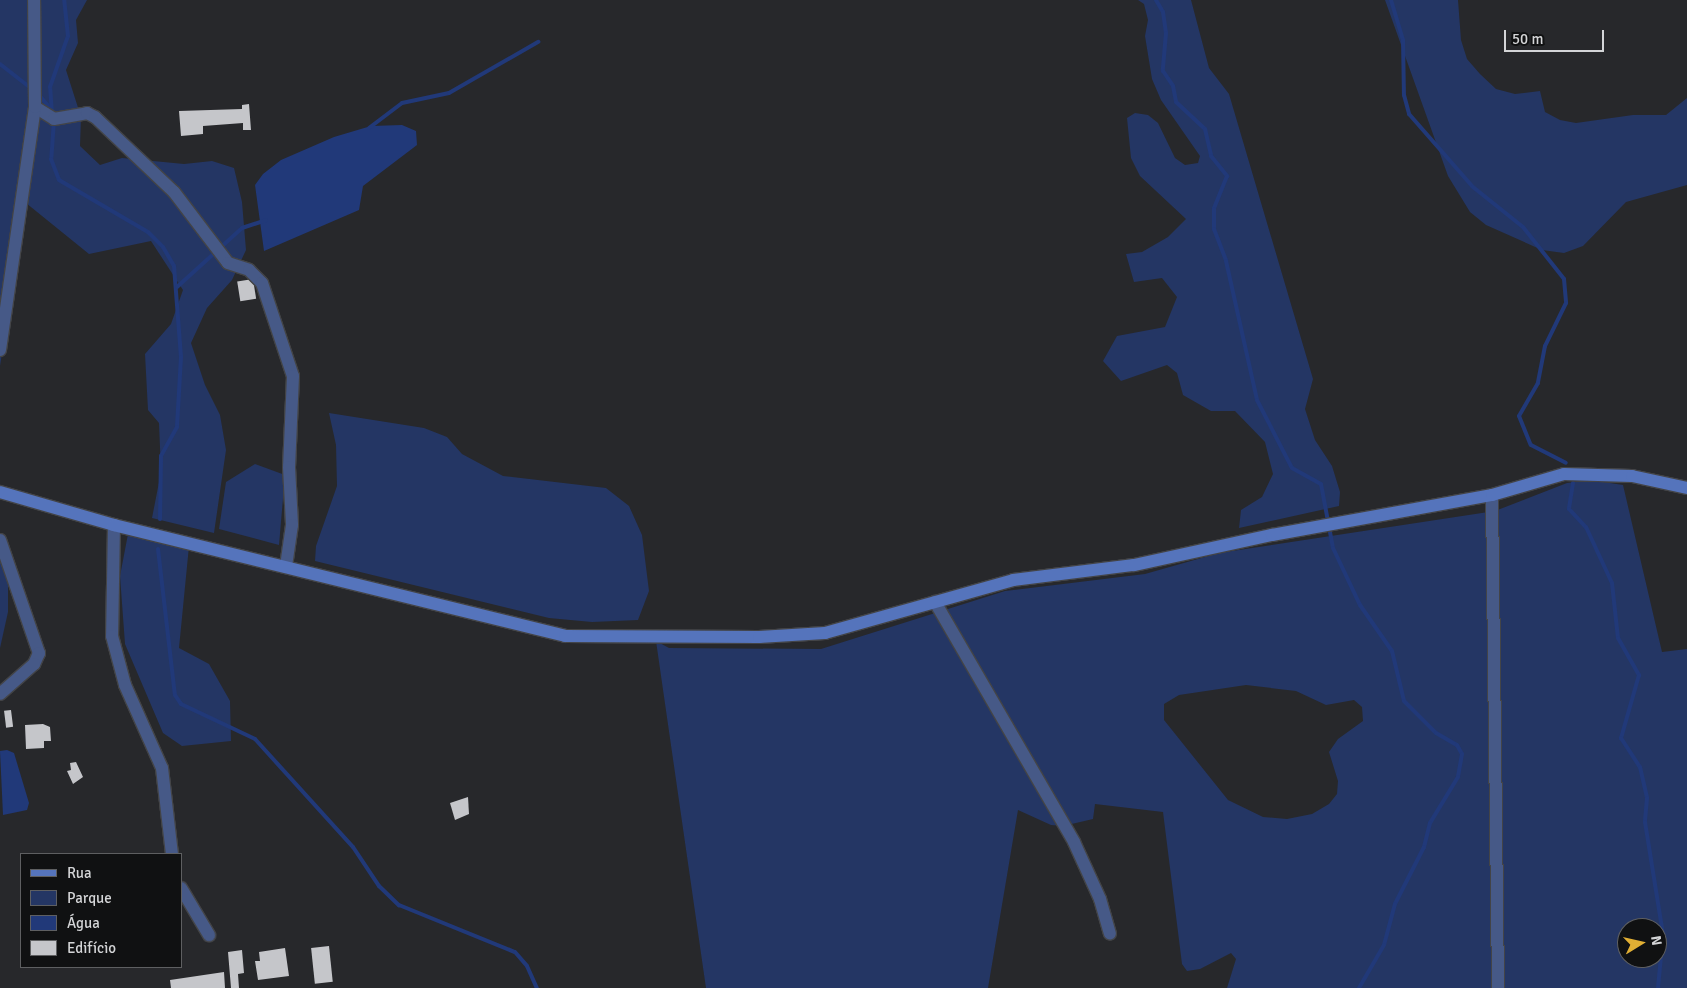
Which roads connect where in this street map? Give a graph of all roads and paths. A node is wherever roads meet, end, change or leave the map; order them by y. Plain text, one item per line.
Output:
1 (34, 0) edge
2 (35, 107) junction
3 (0, 350) edge
4 (1687, 488) edge
5 (0, 492) edge
6 (1492, 495) junction
7 (114, 525) junction
8 (0, 540) edge
9 (286, 566) junction
10 (935, 602) junction
11 (0, 694) edge
12 (172, 853) edge
13 (182, 890) edge
14 (1110, 934) dead end
15 (209, 935) dead end
16 (1498, 988) edge

1 - 2 street
2 - 3 street
2 - 9 street
4 - 6 main road
5 - 7 main road
6 - 10 main road
6 - 16 street
7 - 9 main road
7 - 12 street
8 - 11 street
9 - 10 main road
10 - 14 street
13 - 15 street

